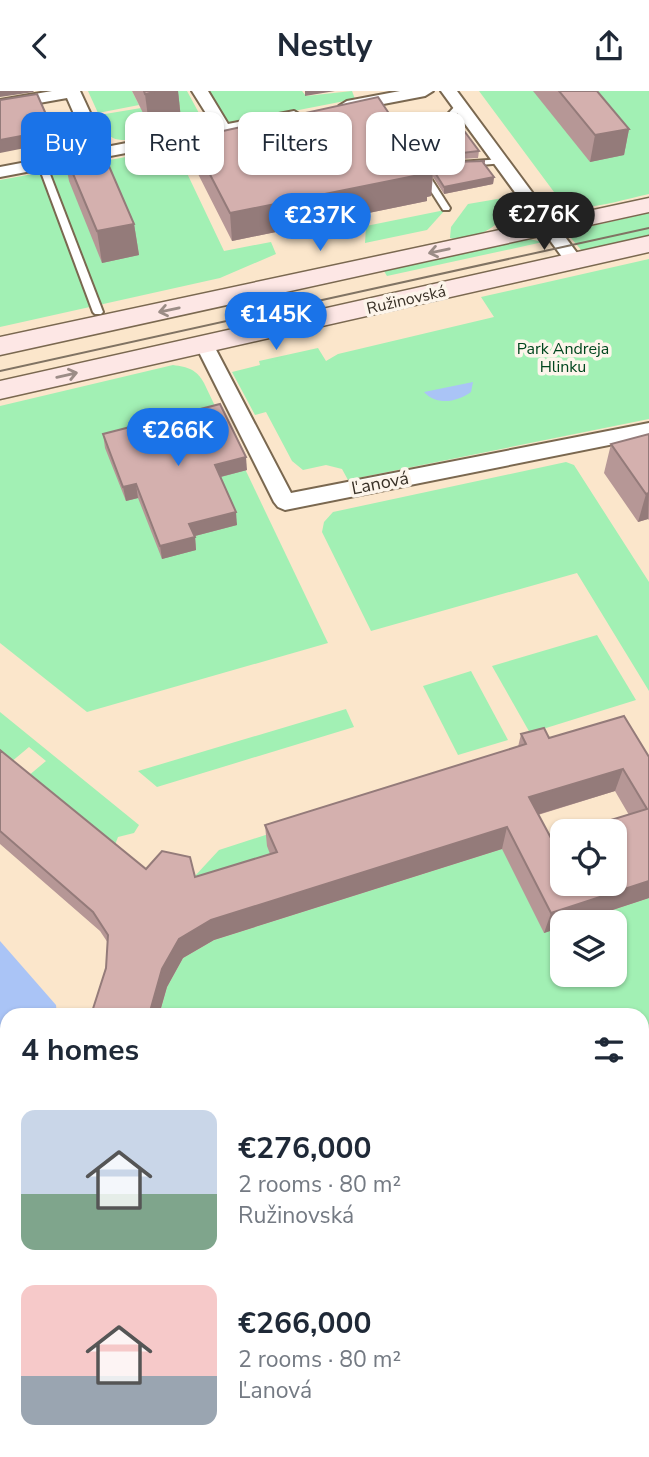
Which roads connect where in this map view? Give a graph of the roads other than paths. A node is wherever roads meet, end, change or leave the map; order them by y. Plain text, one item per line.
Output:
1 (200, 91) edge
2 (425, 91) edge
3 (449, 91) edge
4 (72, 92) edge
5 (0, 105) edge
6 (460, 106) junction
7 (81, 112) edge
8 (213, 112) edge
9 (224, 130) edge
10 (502, 161) junction
11 (21, 168) edge
12 (0, 173) edge
13 (46, 175) edge
14 (425, 175) edge
15 (649, 205) edge
16 (446, 208) dead end
17 (550, 227) junction
18 (649, 244) edge
19 (574, 261) junction
20 (98, 311) dead end
21 (204, 344) junction
22 (0, 347) edge
23 (0, 390) edge
24 (649, 430) edge

1 - 8 street
2 - 9 street
3 - 6 street
4 - 5 street
4 - 7 street
6 - 10 street
6 - 10 lane
10 - 17 street
11 - 12 street
13 - 20 lane
14 - 16 lane
15 - 17 street
17 - 19 street
17 -> 22 street
18 - 19 street, Ružinovská
19 - 21 street, Ružinovská
23 -> 21 street, Ružinovská
21 - 24 street, Ľanová

